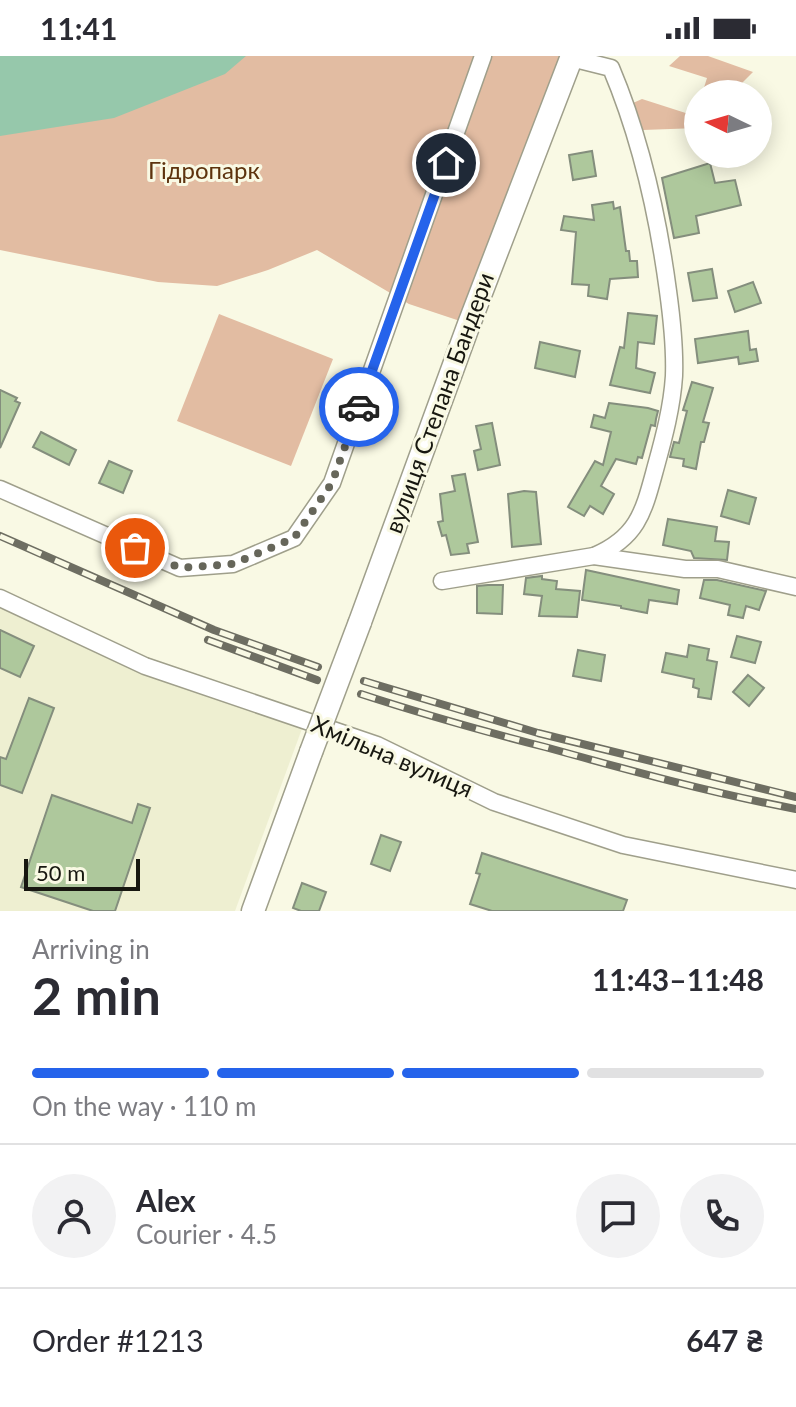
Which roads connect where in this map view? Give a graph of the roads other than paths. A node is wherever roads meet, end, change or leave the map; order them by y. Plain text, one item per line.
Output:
1 (483, 56) edge
2 (572, 57) edge
3 (0, 489) edge
4 (594, 556) junction
5 (442, 581) dead end
6 (796, 587) edge
7 (0, 598) edge
8 (796, 880) edge
9 (253, 911) edge

1 - 3 street
2 - 4 street
2 - 9 main road, вулиця Степана Бандери, bridge
4 - 5 street
4 - 6 street
7 - 8 street, Хмільна вулиця

